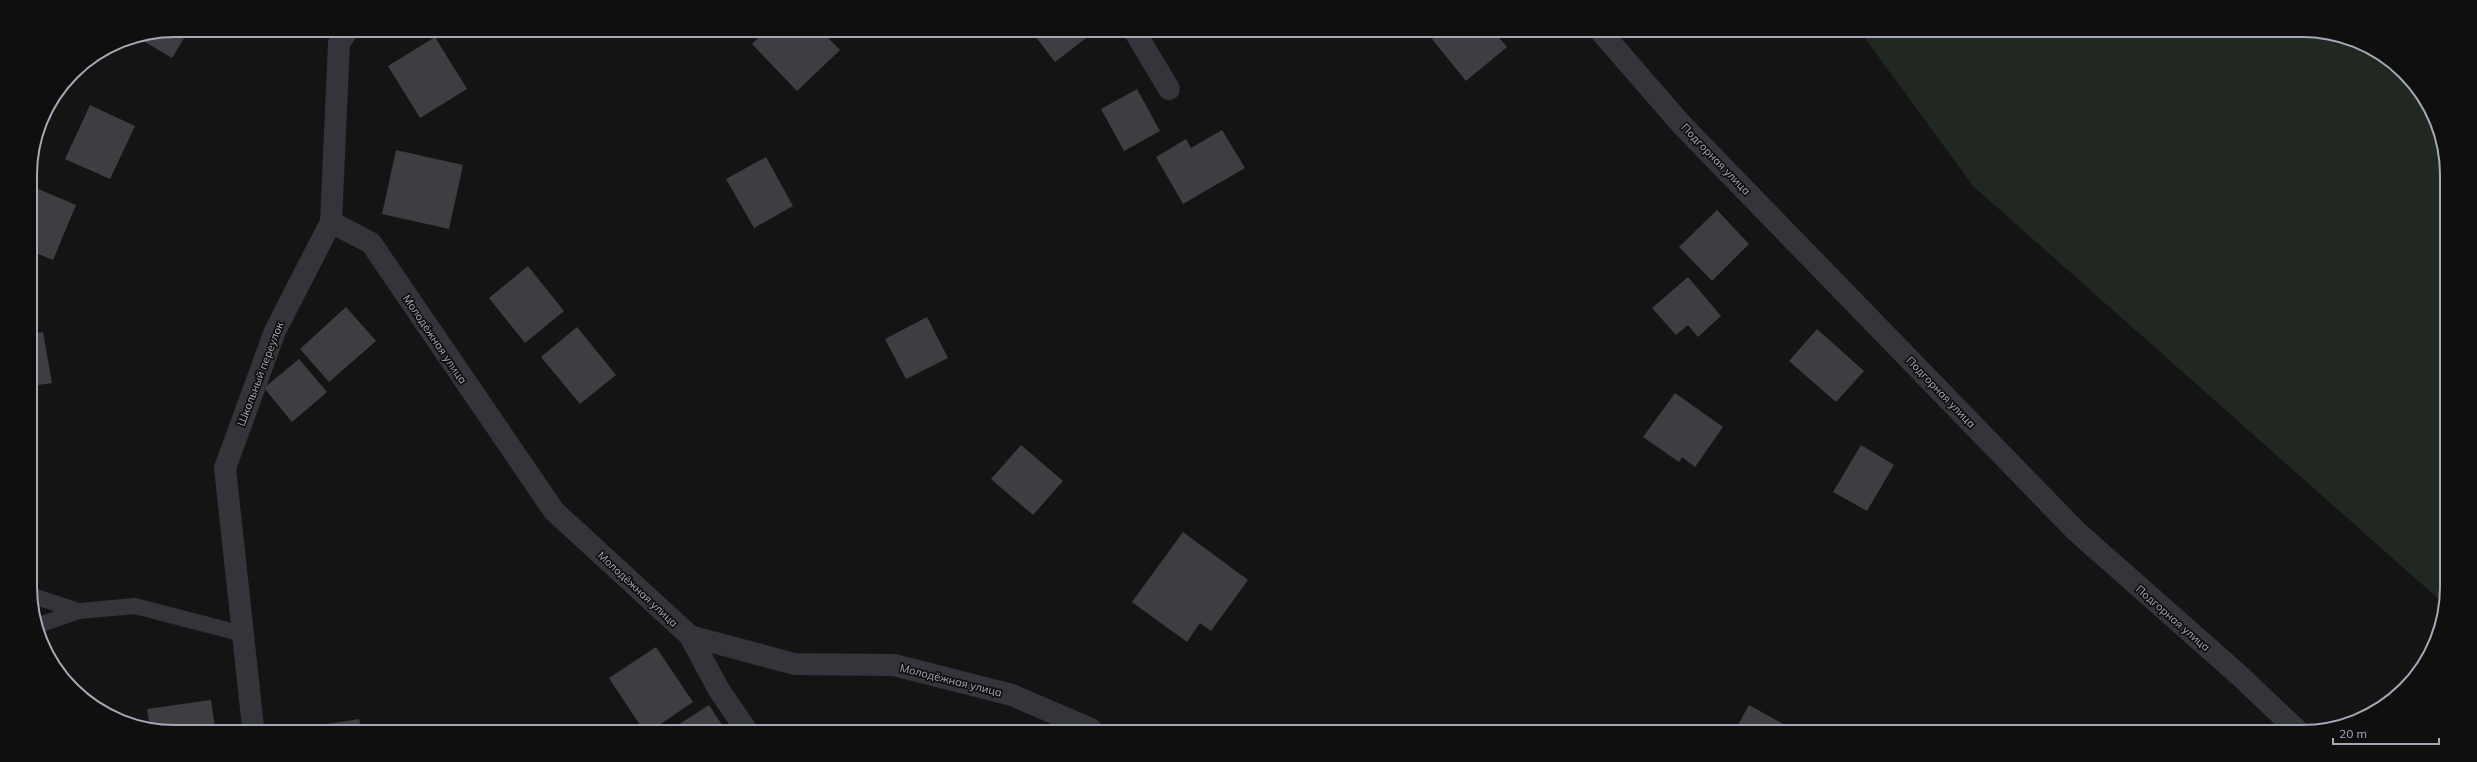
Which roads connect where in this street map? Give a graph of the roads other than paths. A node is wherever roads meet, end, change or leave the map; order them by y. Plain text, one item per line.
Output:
1 (344, 37) edge
2 (1138, 37) edge
3 (1605, 37) edge
4 (1169, 88) dead end
5 (331, 222) junction
6 (38, 597) edge
7 (79, 611) junction
8 (42, 624) edge
9 (243, 634) junction
10 (690, 636) junction
11 (253, 725) edge
12 (742, 725) edge
13 (1082, 725) edge
14 (2292, 725) edge

1 - 5 street, Школьный переулок
2 - 4 street
3 - 14 street, Подгорная улица
5 - 9 street, Школьный переулок
5 - 10 street, Молодёжная улица
6 - 7 lane
7 - 8 lane
7 - 9 lane
9 - 11 street, Школьный переулок
10 - 12 street
10 - 13 street, Молодёжная улица

